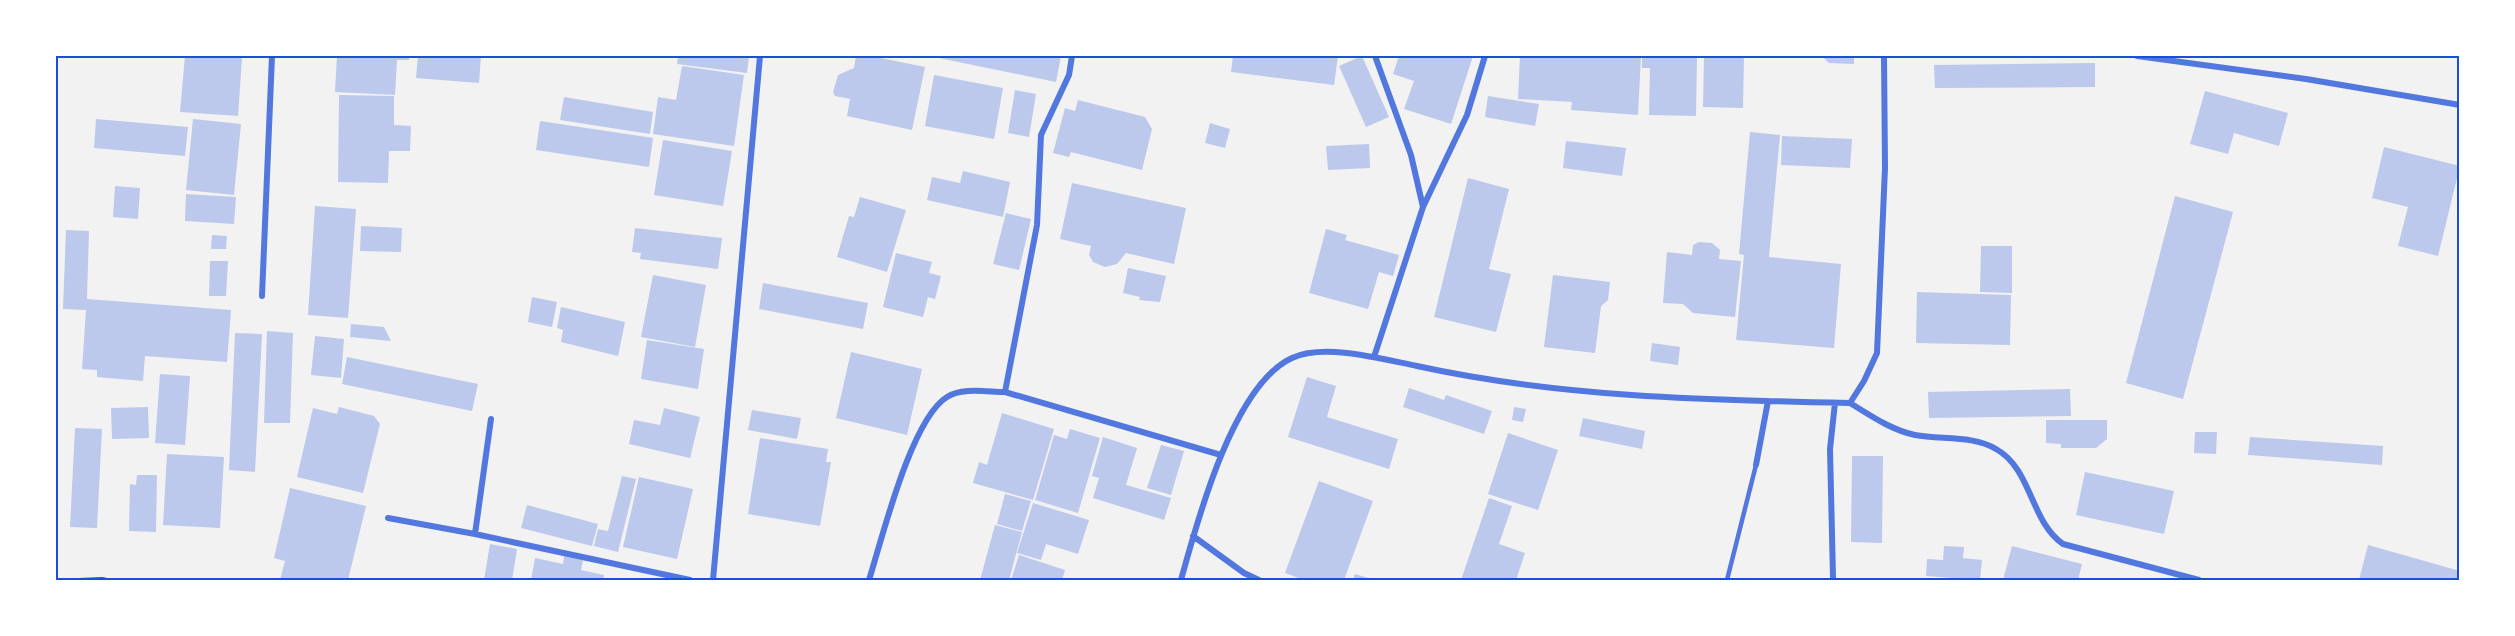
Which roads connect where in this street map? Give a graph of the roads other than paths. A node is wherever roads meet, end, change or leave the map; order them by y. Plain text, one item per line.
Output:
1 (272, 56) edge
2 (760, 56) edge
3 (1072, 56) edge
4 (1375, 56) edge
5 (1485, 56) edge
6 (1884, 56) edge
7 (2137, 56) edge
8 (2460, 105) edge
9 (1424, 207) junction
10 (262, 296) dead end
11 (1374, 357) junction
12 (1005, 392) junction
13 (1768, 401) junction
14 (1835, 403) junction
15 (1850, 403) junction
16 (491, 419) dead end
17 (1221, 455) junction
18 (1756, 465) joint
19 (388, 518) dead end
20 (475, 534) junction
21 (1193, 536) junction
22 (1833, 577) dead end
23 (690, 580) edge
24 (713, 580) edge
25 (869, 580) edge
26 (1181, 580) edge
27 (1259, 580) edge
28 (1727, 580) edge
29 (2199, 580) edge

1 - 10 street
2 - 24 street
3 - 12 street
4 - 9 street
5 - 9 street
6 - 15 street
7 - 8 street
9 - 11 street
11 - 13 street
11 - 17 street
12 - 17 street
12 - 25 street
13 - 14 street
13 - 18 street
14 - 15 street
14 - 22 street
15 - 29 street
16 - 20 street
17 - 21 street
18 - 28 lane
19 - 20 street
20 - 23 street
21 - 26 street
21 - 27 street

